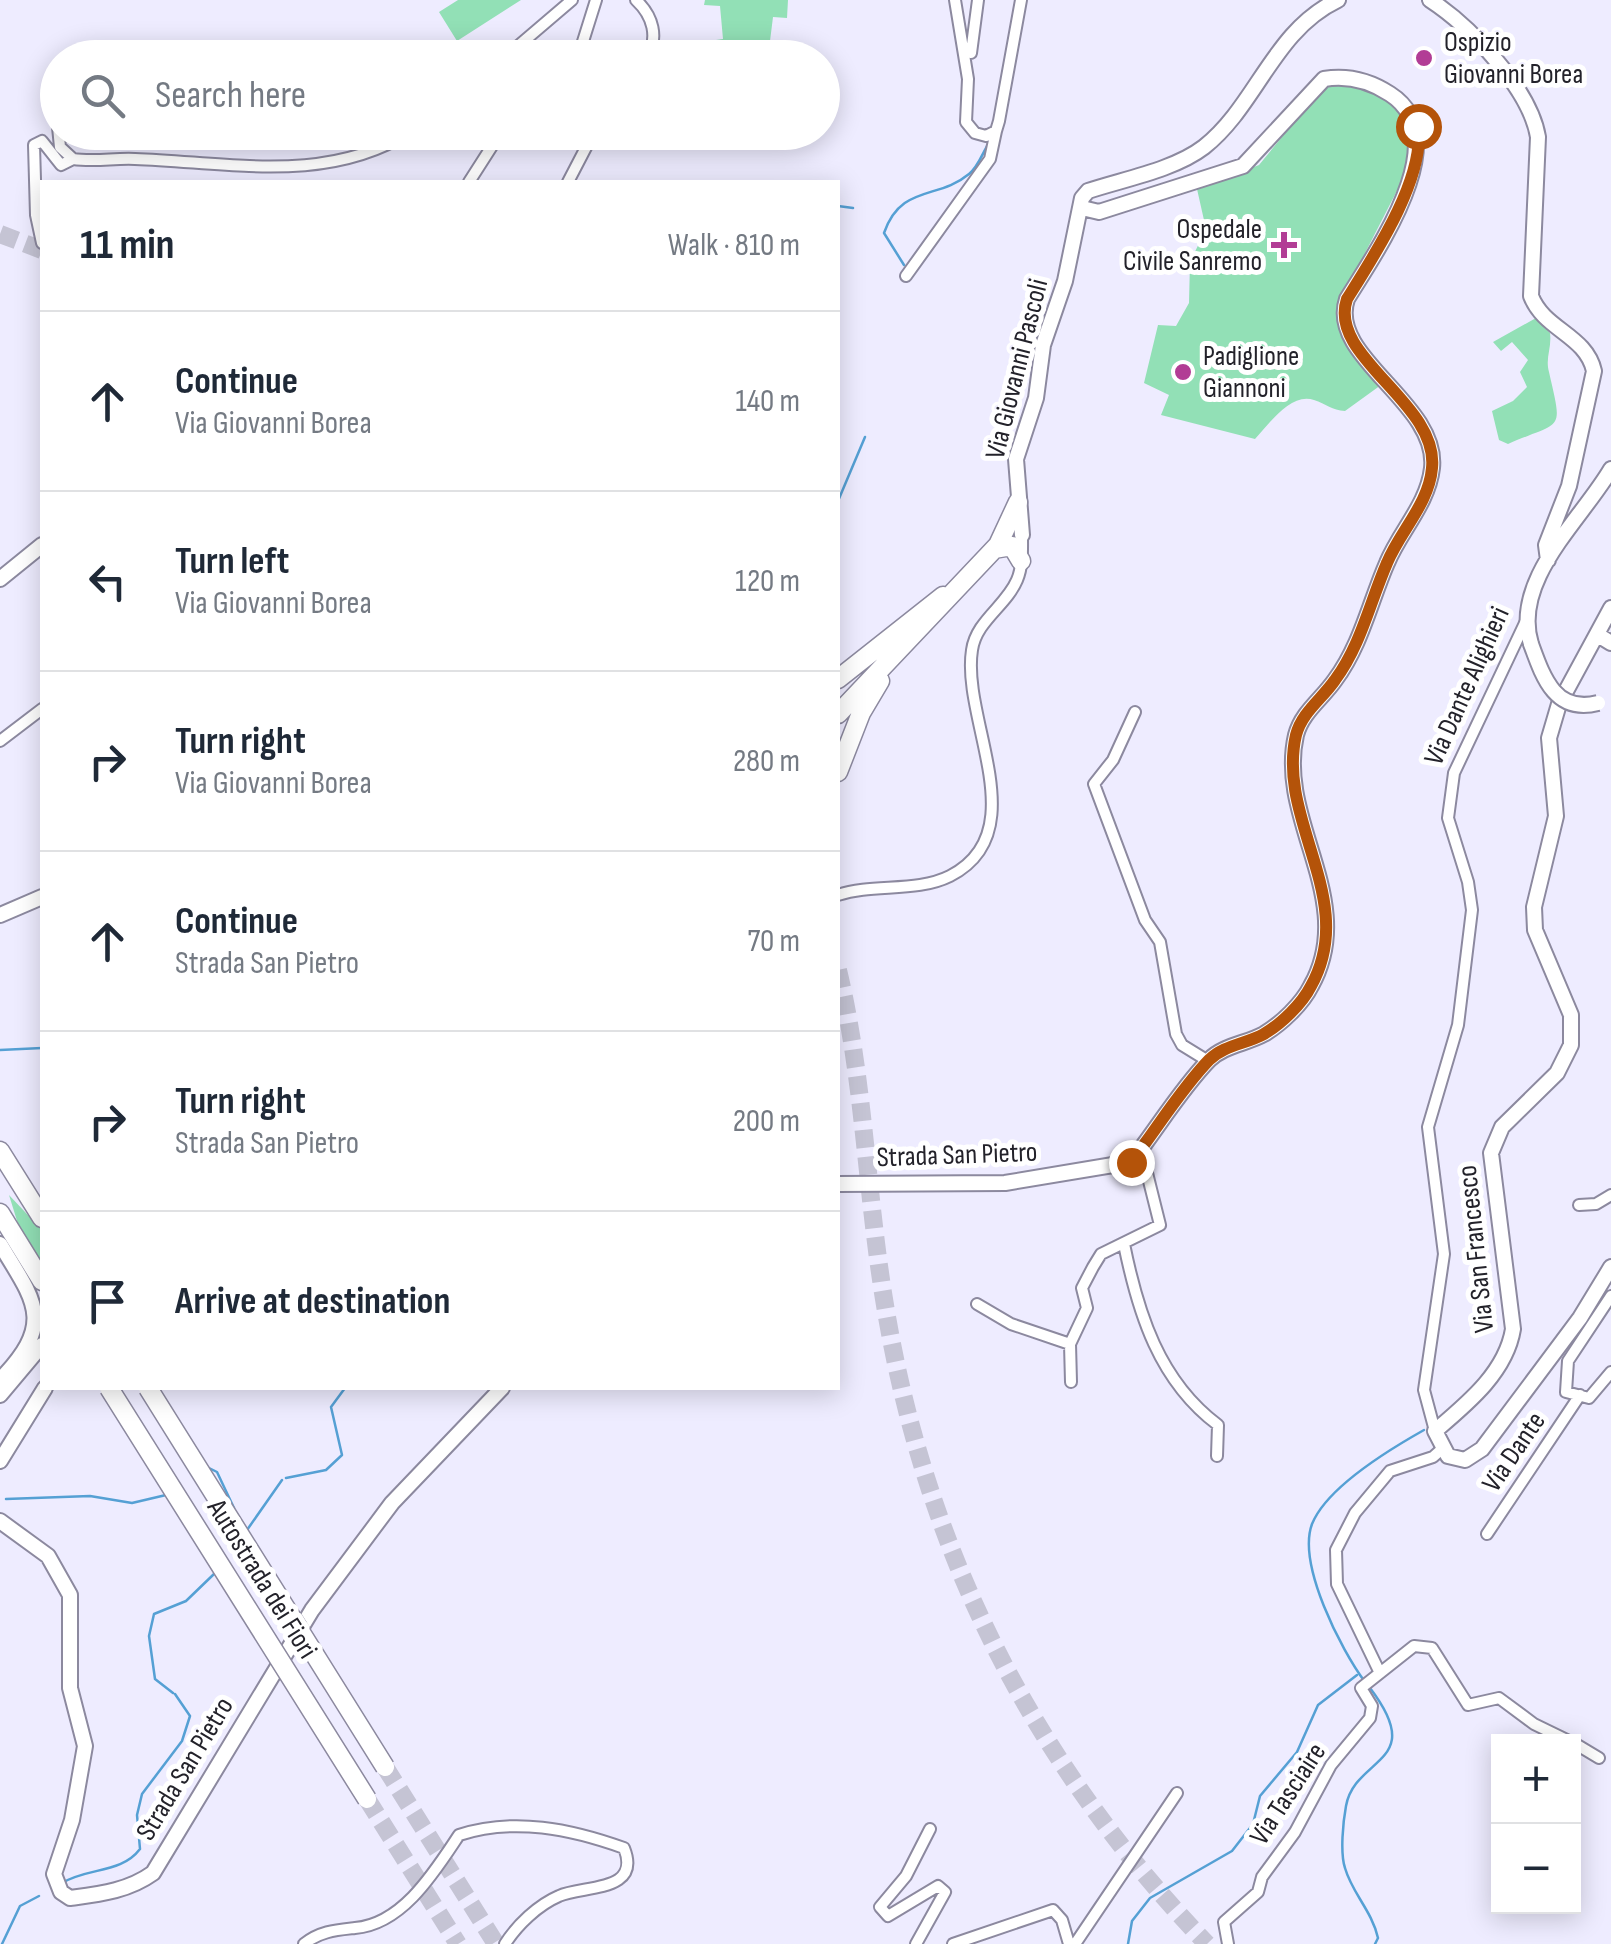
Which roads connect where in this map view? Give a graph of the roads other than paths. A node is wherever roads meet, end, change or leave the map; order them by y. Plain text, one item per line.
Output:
1 (572, 0) edge
2 (596, 0) edge
3 (636, 0) edge
4 (955, 0) edge
5 (978, 0) edge
6 (1021, 0) edge
7 (1338, 0) edge
8 (1430, 0) edge
9 (525, 40) edge
10 (583, 40) edge
11 (653, 40) edge
12 (968, 79) junction
13 (996, 131) junction
14 (40, 141) edge
15 (50, 150) edge
16 (63, 150) edge
17 (369, 150) edge
18 (489, 150) edge
19 (585, 150) edge
20 (73, 160) junction
21 (470, 180) edge
22 (569, 180) edge
23 (1082, 208) junction
24 (40, 234) edge
25 (906, 276) dead end
26 (1611, 469) edge
27 (1018, 502) junction
28 (1022, 535) junction
29 (998, 544) junction
30 (40, 547) edge
31 (1548, 560) junction
32 (1021, 561) junction
33 (971, 574) junction
34 (0, 579) edge
35 (1526, 620) junction
36 (1608, 627) edge
37 (903, 648) junction
38 (840, 677) edge
39 (1611, 693) edge
40 (840, 710) edge
41 (40, 711) edge
42 (1135, 712) dead end
43 (0, 742) edge
44 (840, 767) edge
45 (840, 895) edge
46 (40, 898) edge
47 (0, 915) edge
48 (1208, 1061) junction
49 (1141, 1150) junction
50 (0, 1151) edge
51 (840, 1184) edge
52 (1611, 1195) edge
53 (1579, 1205) dead end
54 (0, 1213) edge
55 (40, 1215) edge
56 (0, 1244) edge
57 (1124, 1244) junction
58 (1611, 1267) edge
59 (40, 1279) edge
60 (1611, 1296) edge
61 (977, 1304) dead end
62 (1070, 1344) junction
63 (40, 1347) edge
64 (1611, 1372) edge
65 (0, 1380) edge
66 (1071, 1382) dead end
67 (44, 1390) edge
68 (110, 1390) edge
69 (149, 1390) edge
70 (500, 1390) edge
71 (0, 1395) edge
72 (1580, 1395) junction
73 (1436, 1431) junction
74 (1442, 1449) junction
75 (1217, 1456) dead end
76 (0, 1462) edge
77 (0, 1521) edge
78 (1487, 1534) dead end
79 (1378, 1672) junction
80 (1555, 1734) edge
81 (1581, 1747) edge
82 (1599, 1758) dead end
83 (385, 1766) tunnel mouth
84 (1178, 1793) dead end
85 (368, 1799) tunnel mouth
86 (930, 1829) dead end
87 (304, 1944) edge
88 (505, 1944) edge
89 (916, 1944) edge
90 (953, 1944) edge
91 (1072, 1944) edge
92 (1228, 1944) edge

1 - 9 street
2 - 10 street
3 - 11 street
4 - 12 street
5 - 12 street
6 - 13 street
7 - 23 street
8 - 31 street
12 - 13 street
13 - 25 street
14 - 24 street
15 - 20 street
16 - 20 street
17 - 20 street
18 - 21 street
19 - 22 street
23 - 27 street, Via Giovanni Pascoli
23 - 48 street
26 - 31 street
27 - 28 street, Via Giovanni Pascoli
27 - 29 highway
28 - 29 highway
28 - 32 street, Via Giovanni Pascoli
29 - 32 highway
29 - 33 highway
30 - 34 street
31 - 35 street, Via Dante Alighieri
32 - 45 street, Via Giovanni Pascoli
33 - 37 highway
33 - 38 highway
35 - 39 street, bridge
35 - 73 street, Via Dante Alighieri
36 - 73 street, Via San Francesco
37 - 40 highway
37 - 44 highway
41 - 43 street
42 - 48 street
46 - 47 street
48 - 49 street
49 - 51 street, Strada San Pietro
49 - 57 street
50 - 55 highway
52 - 53 street
54 - 59 highway
56 - 65 street
57 - 62 street
57 - 75 street
58 - 74 street
60 - 72 street
61 - 62 street
62 - 66 street
63 - 71 street
64 - 72 street, Via Dante
67 - 76 street
68 - 85 highway, Autostrada dei Fiori, bridge
69 - 83 highway, Autostrada dei Fiori, bridge
70 - 77 street, Strada San Pietro
72 - 78 street, Via Dante
73 - 74 street, Via Dante Alighieri
74 - 79 street
79 - 80 street, Via Tasciaire
79 - 92 street, Via Tasciaire
81 - 82 street, Via Tasciaire
84 - 91 street
86 - 89 street
87 - 88 street
90 - 91 street

